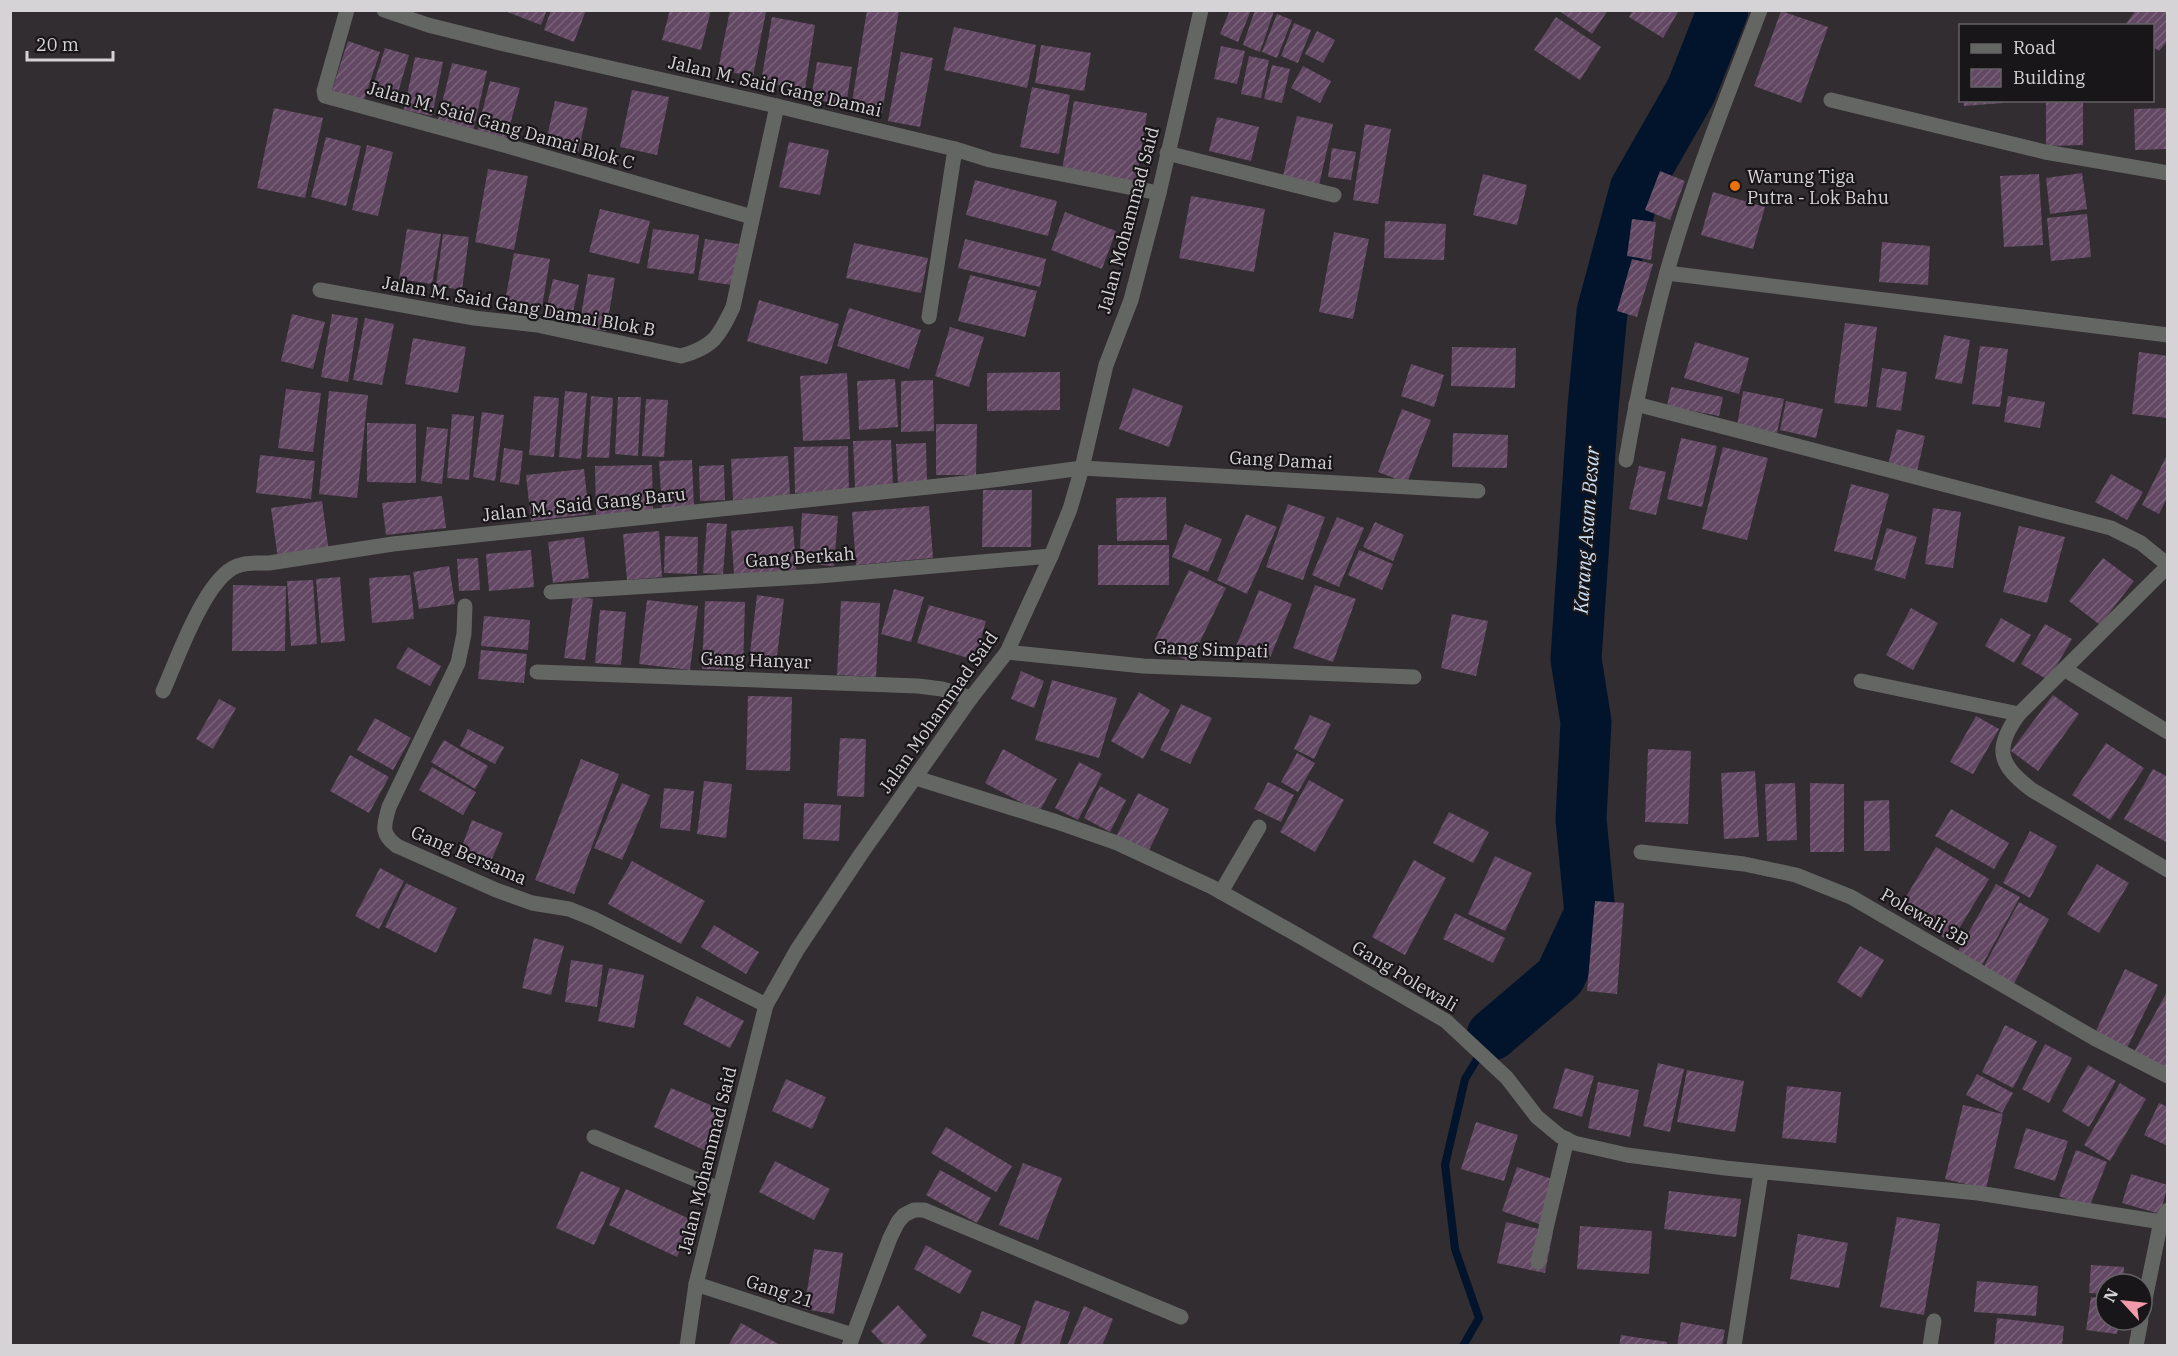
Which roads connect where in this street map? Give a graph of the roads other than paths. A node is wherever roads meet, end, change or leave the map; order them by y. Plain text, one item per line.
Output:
1 (347, 10) edge
2 (384, 10) edge
3 (1201, 10) edge
4 (1760, 10) edge
5 (1831, 100) dead end
6 (777, 106) junction
7 (955, 148) junction
8 (1167, 153) junction
9 (2168, 173) edge
10 (1159, 193) junction
11 (1334, 195) dead end
12 (752, 217) junction
13 (1667, 273) junction
14 (320, 290) dead end
15 (929, 317) dead end
16 (2168, 335) edge
17 (1636, 404) junction
18 (1626, 460) dead end
19 (1082, 468) junction
20 (1478, 491) dead end
21 (1051, 556) junction
22 (2168, 565) edge
23 (551, 592) dead end
24 (465, 606) dead end
25 (1007, 652) junction
26 (2064, 669) junction
27 (537, 672) dead end
28 (1414, 677) dead end
29 (1861, 681) dead end
30 (163, 691) dead end
31 (971, 698) junction
32 (2019, 714) junction
33 (2168, 732) edge
34 (916, 778) junction
35 (1259, 827) dead end
36 (1641, 852) dead end
37 (2168, 870) edge
38 (1221, 892) junction
39 (766, 1005) junction
40 (2168, 1076) edge
41 (594, 1137) dead end
42 (1567, 1139) junction
43 (1761, 1173) junction
44 (719, 1189) junction
45 (2165, 1218) edge
46 (1538, 1263) dead end
47 (2152, 1272) edge
48 (696, 1284) junction
49 (1181, 1317) dead end
50 (1934, 1321) dead end
51 (851, 1340) edge
52 (687, 1346) edge
53 (1734, 1346) edge
54 (1930, 1346) edge

1 - 12 street, Jalan M. Said Gang Damai Blok C
2 - 6 street, Jalan M. Said Gang Damai
3 - 8 street, Jalan Mohammad Said
4 - 13 street
5 - 9 street
6 - 7 street, Jalan M. Said Gang Damai
6 - 12 street, Jalan M. Said Gang Damai Blok B
7 - 10 street, Jalan M. Said Gang Damai
7 - 15 street
8 - 10 street, Jalan Mohammad Said
8 - 11 street
10 - 19 street, Jalan Mohammad Said
12 - 14 street, Jalan M. Said Gang Damai Blok B
13 - 16 street
13 - 17 street
17 - 18 street
17 - 22 street
19 - 20 street, Gang Damai
19 - 21 street, Jalan Mohammad Said
19 - 30 street, Jalan M. Said Gang Baru
21 - 23 street, Gang Berkah
21 - 25 street, Jalan Mohammad Said
22 - 26 street
24 - 39 street, Gang Bersama
25 - 28 street, Gang Simpati
25 - 31 street, Jalan Mohammad Said
26 - 32 street
26 - 33 street
27 - 31 street, Gang Hanyar
29 - 32 street
31 - 34 street, Jalan Mohammad Said
32 - 37 street
34 - 38 street, Gang Polewali
34 - 39 street, Jalan Mohammad Said
35 - 38 street
36 - 40 street, Polewali 3B
38 - 42 street, Gang Polewali
39 - 44 street, Jalan Mohammad Said
41 - 44 street
42 - 43 street, Gang Polewali
42 - 46 street
43 - 45 street, Gang Polewali
43 - 53 street
44 - 48 street, Jalan Mohammad Said
45 - 47 street
48 - 51 street, Gang 21
48 - 52 street, Jalan Mohammad Said
49 - 51 street
50 - 54 street

